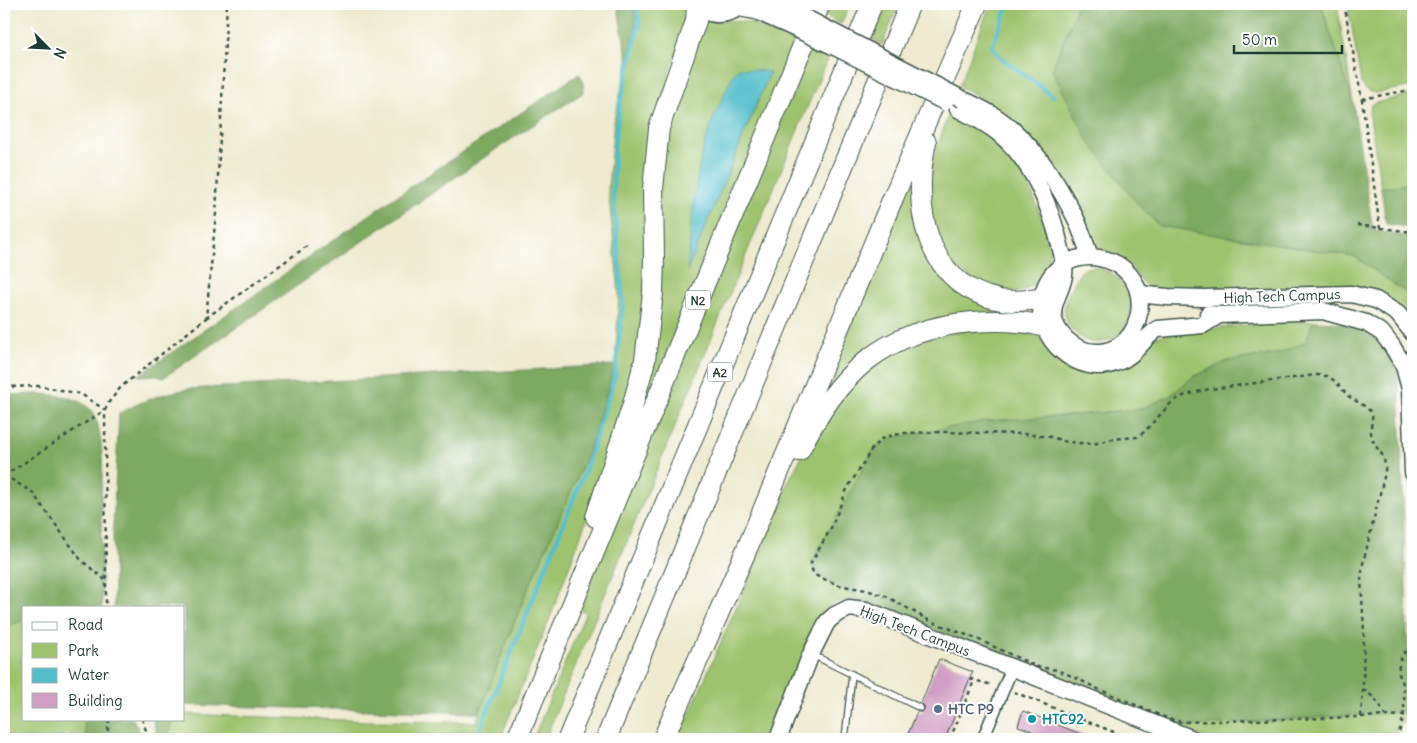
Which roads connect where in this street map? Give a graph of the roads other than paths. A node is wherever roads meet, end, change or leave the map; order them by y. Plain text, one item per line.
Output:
1 (780, 4) edge
2 (820, 4) edge
3 (872, 4) edge
4 (910, 4) edge
5 (977, 4) edge
6 (696, 5) edge
7 (741, 6) edge
8 (795, 21) junction
9 (960, 104) junction
10 (1090, 256) junction
11 (1064, 264) junction
12 (1138, 292) junction
13 (1042, 299) junction
14 (1219, 316) junction
15 (1137, 322) junction
16 (1051, 328) junction
17 (1413, 333) edge
18 (1413, 473) edge
19 (746, 551) junction
20 (576, 597) junction
21 (811, 654) junction
22 (1012, 668) junction
23 (852, 674) junction
24 (920, 708) dead end
25 (517, 739) edge
26 (568, 739) edge
27 (606, 739) edge
28 (663, 739) edge
29 (778, 739) edge
30 (845, 739) edge
31 (982, 739) edge
32 (1193, 739) edge

1 - 8 street
2 - 20 highway, N2
3 - 26 highway, A2
4 - 27 highway, A2
5 - 13 highway
5 - 19 highway
6 - 7 street
6 - 20 highway, N2
7 - 8 street
8 - 9 street, bridge
9 - 10 street
9 - 11 street
10 - 11 street
10 - 12 street
11 - 13 street
11 - 16 street
12 - 15 street
12 - 17 street, High Tech Campus
13 - 16 street
14 - 15 street, High Tech Campus
14 - 16 street, High Tech Campus
14 - 18 street, High Tech Campus
15 - 16 street
16 - 19 highway
19 - 28 highway
20 - 25 highway, N2
21 - 22 street, High Tech Campus
21 - 23 lane
21 - 29 street, High Tech Campus
22 - 31 street
22 - 32 street, High Tech Campus
23 - 24 lane
23 - 30 lane

